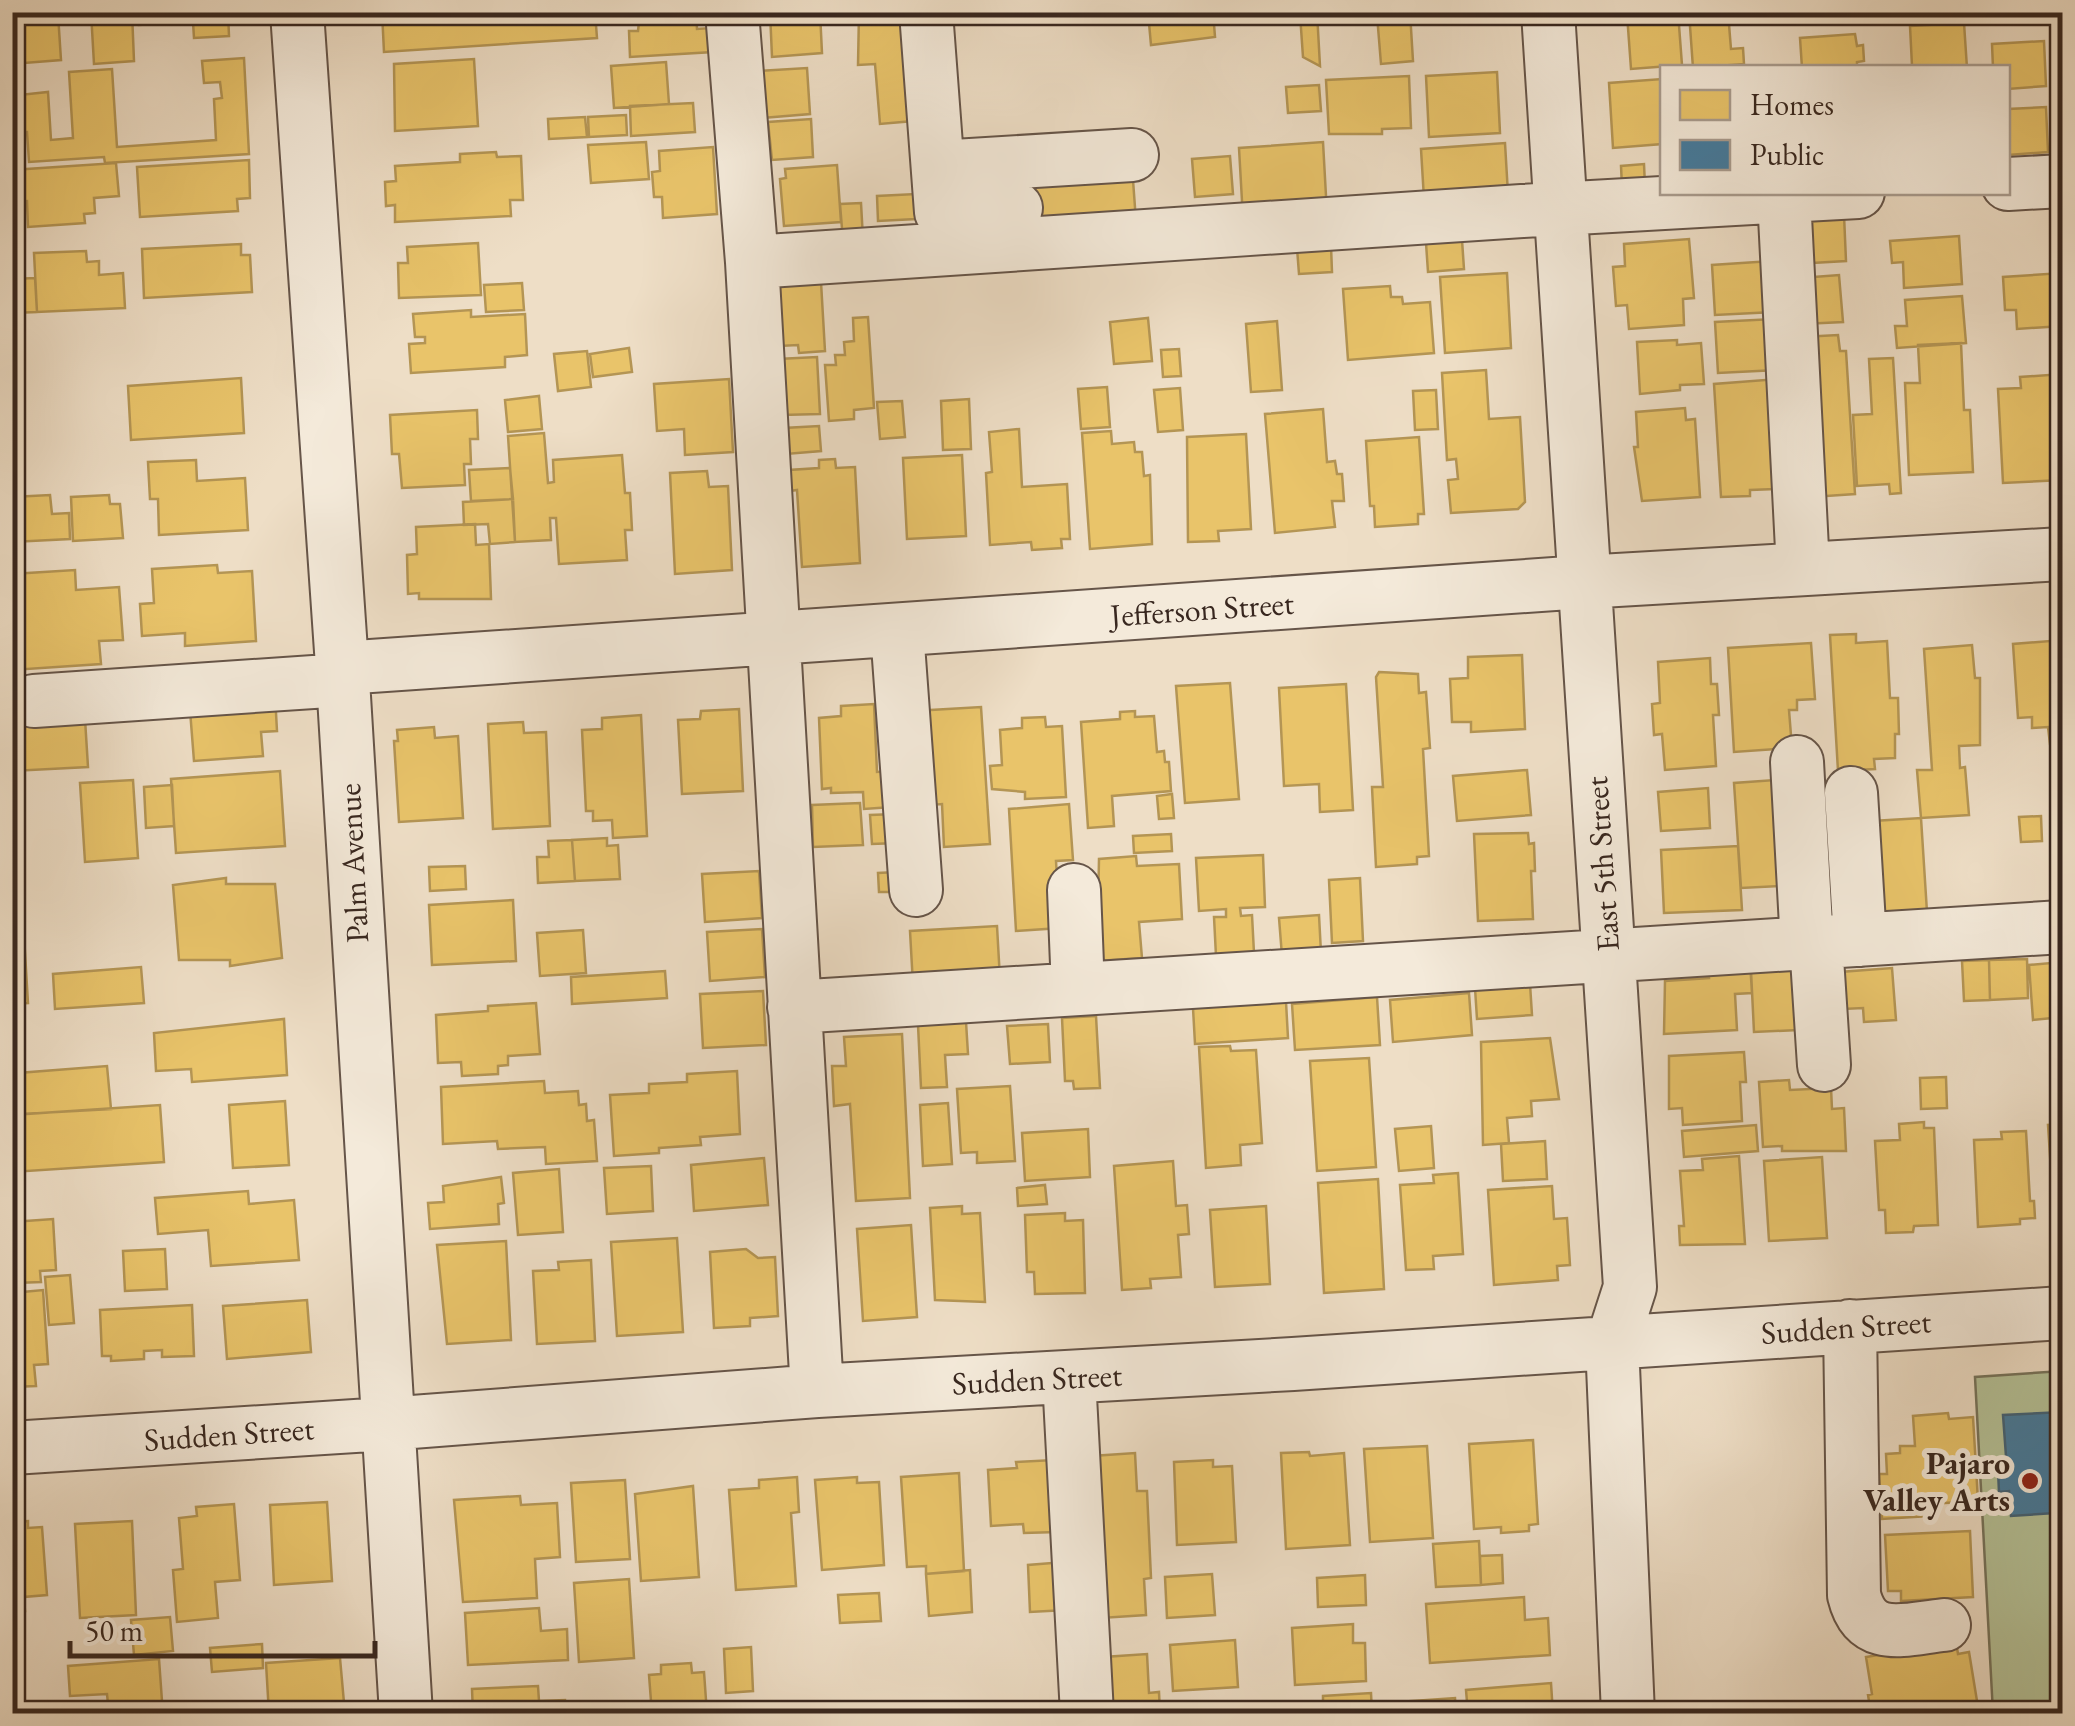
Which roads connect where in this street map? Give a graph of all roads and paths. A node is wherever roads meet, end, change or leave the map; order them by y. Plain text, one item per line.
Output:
1 (297, 12) edge
2 (732, 12) edge
3 (926, 12) edge
4 (1548, 12) edge
5 (1132, 156) dead end
6 (938, 167) junction
7 (2062, 181) edge
8 (2010, 184) edge
9 (1802, 195) edge
10 (1784, 196) junction
11 (1016, 208) dead end
12 (1559, 209) junction
13 (752, 262) junction
14 (2062, 554) edge
15 (1803, 569) junction
16 (1583, 582) junction
17 (897, 631) junction
18 (773, 640) junction
19 (342, 674) junction
20 (34, 701) dead end
21 (1798, 762) dead end
22 (1850, 793) dead end
23 (916, 890) dead end
24 (1074, 890) dead end
25 (2062, 927) edge
26 (1828, 942) junction
27 (1608, 956) junction
28 (1078, 990) junction
29 (794, 1007) junction
30 (1824, 1065) dead end
31 (2062, 1312) edge
32 (1850, 1326) junction
33 (1612, 1343) junction
34 (1069, 1378) junction
35 (817, 1391) junction
36 (386, 1424) junction
37 (12, 1448) edge
38 (1944, 1626) dead end
39 (406, 1714) edge
40 (1087, 1714) edge
41 (1628, 1714) edge

1 - 19 street, Palm Avenue
2 - 13 street
3 - 6 street
4 - 12 street, East 5th Street
5 - 6 street
6 - 11 street
7 - 8 street
9 - 10 street
10 - 12 street
10 - 15 street
12 - 13 street
12 - 16 street, East 5th Street
13 - 18 street
14 - 15 street, Jefferson Street
15 - 16 street, Jefferson Street
16 - 17 street, Jefferson Street
16 - 27 street, East 5th Street
17 - 18 street, Jefferson Street
17 - 23 street
18 - 19 street, Jefferson Street
18 - 29 street
19 - 20 street, Jefferson Street
19 - 36 street, Palm Avenue
21 - 26 street
22 - 26 street
24 - 28 street
25 - 26 street
26 - 27 street
26 - 30 street
27 - 28 street
27 - 33 street, East 5th Street
28 - 29 street
29 - 35 street
31 - 32 street, Sudden Street
32 - 33 street, Sudden Street
32 - 38 street
33 - 34 street, Sudden Street
33 - 41 street, East 5th Street
34 - 35 street, Sudden Street
34 - 40 street
35 - 36 street, Sudden Street
36 - 37 street, Sudden Street
36 - 39 street, Palm Avenue

